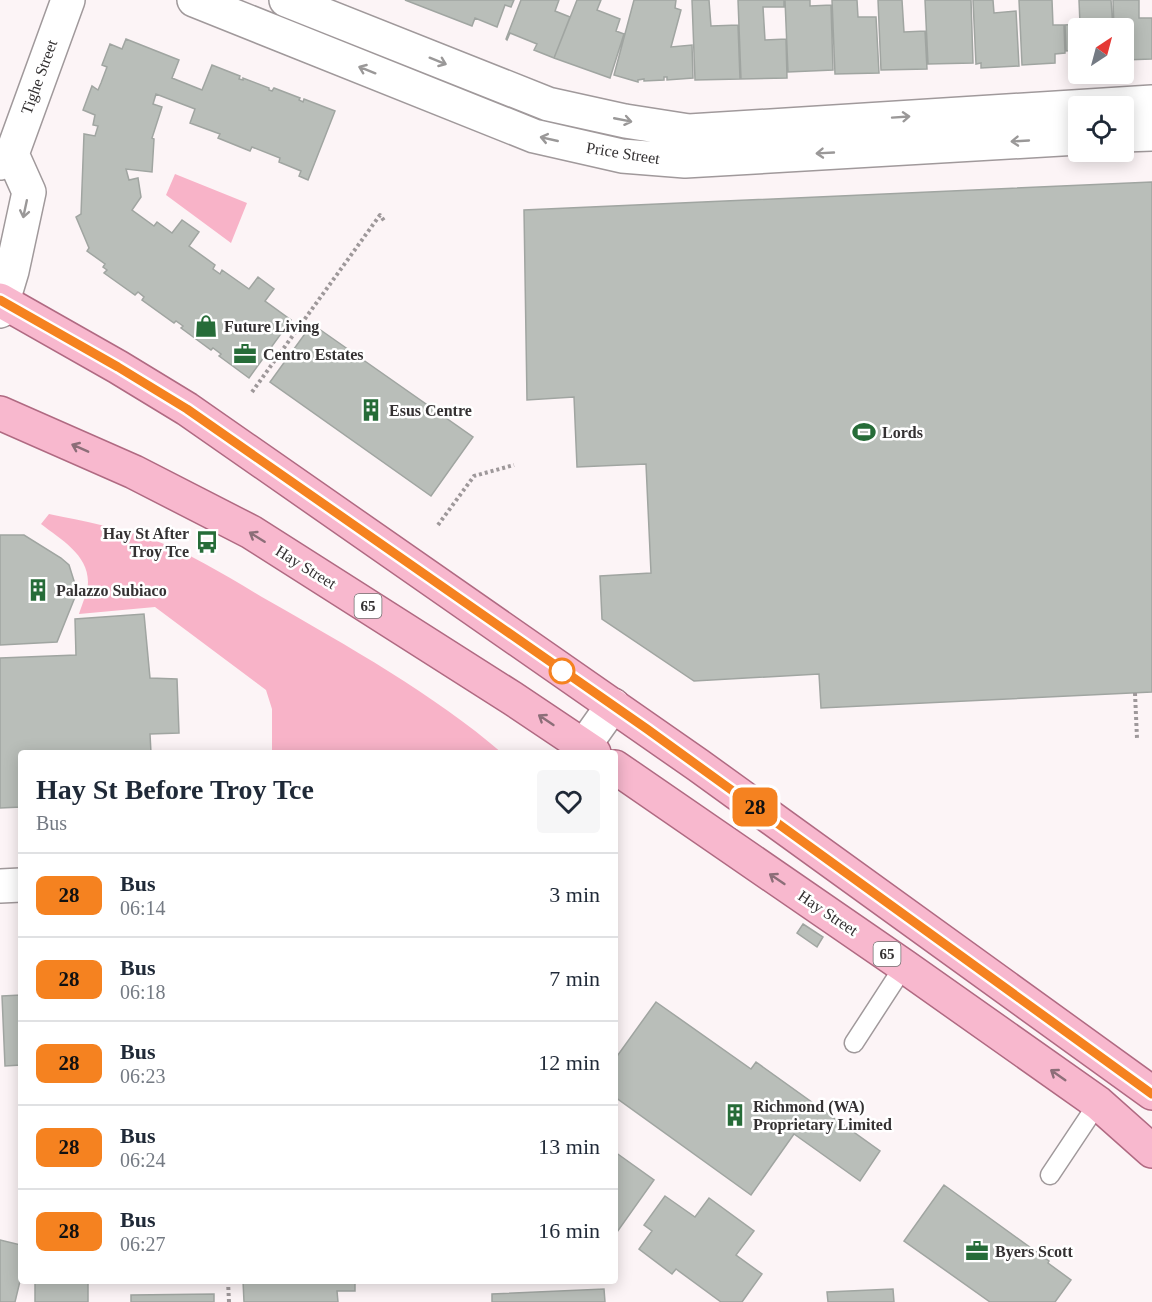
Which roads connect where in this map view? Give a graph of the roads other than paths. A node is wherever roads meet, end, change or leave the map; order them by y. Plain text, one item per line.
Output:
1 (68, 0) edge
2 (194, 0) edge
3 (286, 0) edge
4 (1152, 102) edge
5 (1152, 134) edge
6 (1134, 135) edge
7 (1068, 139) edge
8 (6, 159) edge
9 (1, 304) edge
10 (0, 412) edge
11 (613, 705) junction
12 (585, 750) edge
13 (587, 750) edge
14 (618, 769) edge
15 (18, 885) edge
16 (0, 886) edge
17 (904, 966) junction
18 (854, 1043) dead end
19 (1152, 1094) edge
20 (1098, 1103) junction
21 (1152, 1151) edge
22 (1050, 1175) dead end

1 - 8 street, Tighe Street
7 -> 2 street, Price Street
3 -> 4 street, Price Street
5 - 6 street
8 -> 9 street, Tighe Street
9 - 11 main road, 65
12 -> 10 main road, Hay Street / 65
11 - 13 street
11 - 19 main road, 65
17 -> 14 main road, Hay Street / 65
15 - 16 street
17 - 18 lane
20 -> 17 main road, Hay Street / 65
20 - 21 main road, Hay Street / 65
20 - 22 lane

